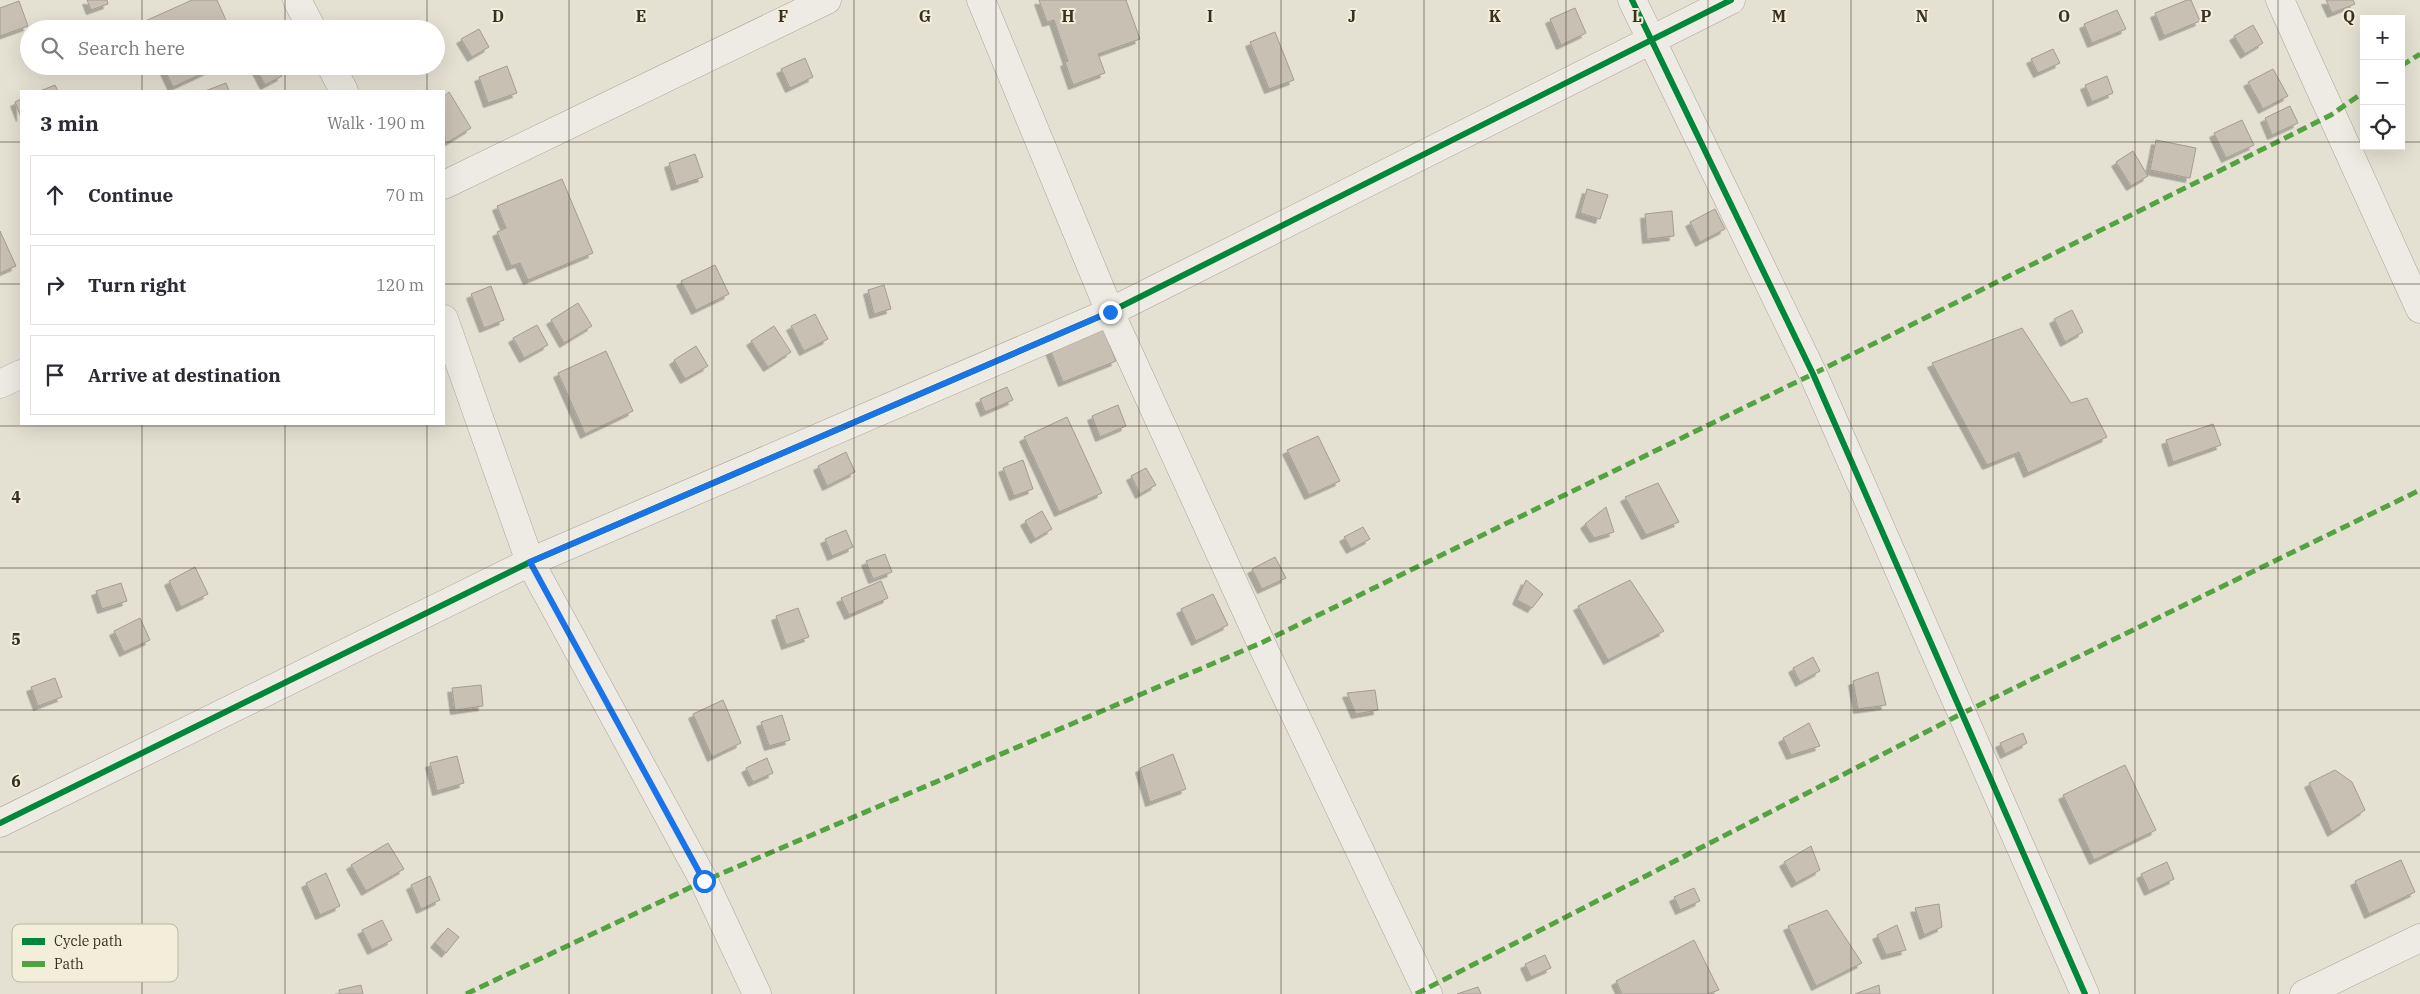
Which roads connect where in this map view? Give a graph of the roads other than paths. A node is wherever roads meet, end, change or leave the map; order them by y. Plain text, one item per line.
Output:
1 (297, 0) edge
2 (827, 0) edge
3 (981, 0) edge
4 (1632, 0) edge
5 (1731, 0) edge
6 (2280, 0) edge
7 (307, 20) edge
8 (1652, 39) junction
9 (336, 75) edge
10 (343, 90) edge
11 (445, 185) edge
12 (2420, 309) edge
13 (1110, 312) junction
14 (445, 322) edge
15 (20, 374) edge
16 (0, 384) edge
17 (530, 562) junction
18 (0, 823) edge
19 (2420, 938) edge
20 (757, 994) edge
21 (1428, 994) edge
22 (2085, 994) edge
23 (2304, 994) edge

1 - 7 street
2 - 11 street
3 - 13 street
4 - 8 street
5 - 8 street
6 - 12 street
8 - 13 street
8 - 22 street
9 - 10 street
13 - 17 street
13 - 21 street
14 - 17 street
15 - 16 street
17 - 18 street
17 - 20 street
19 - 23 street

